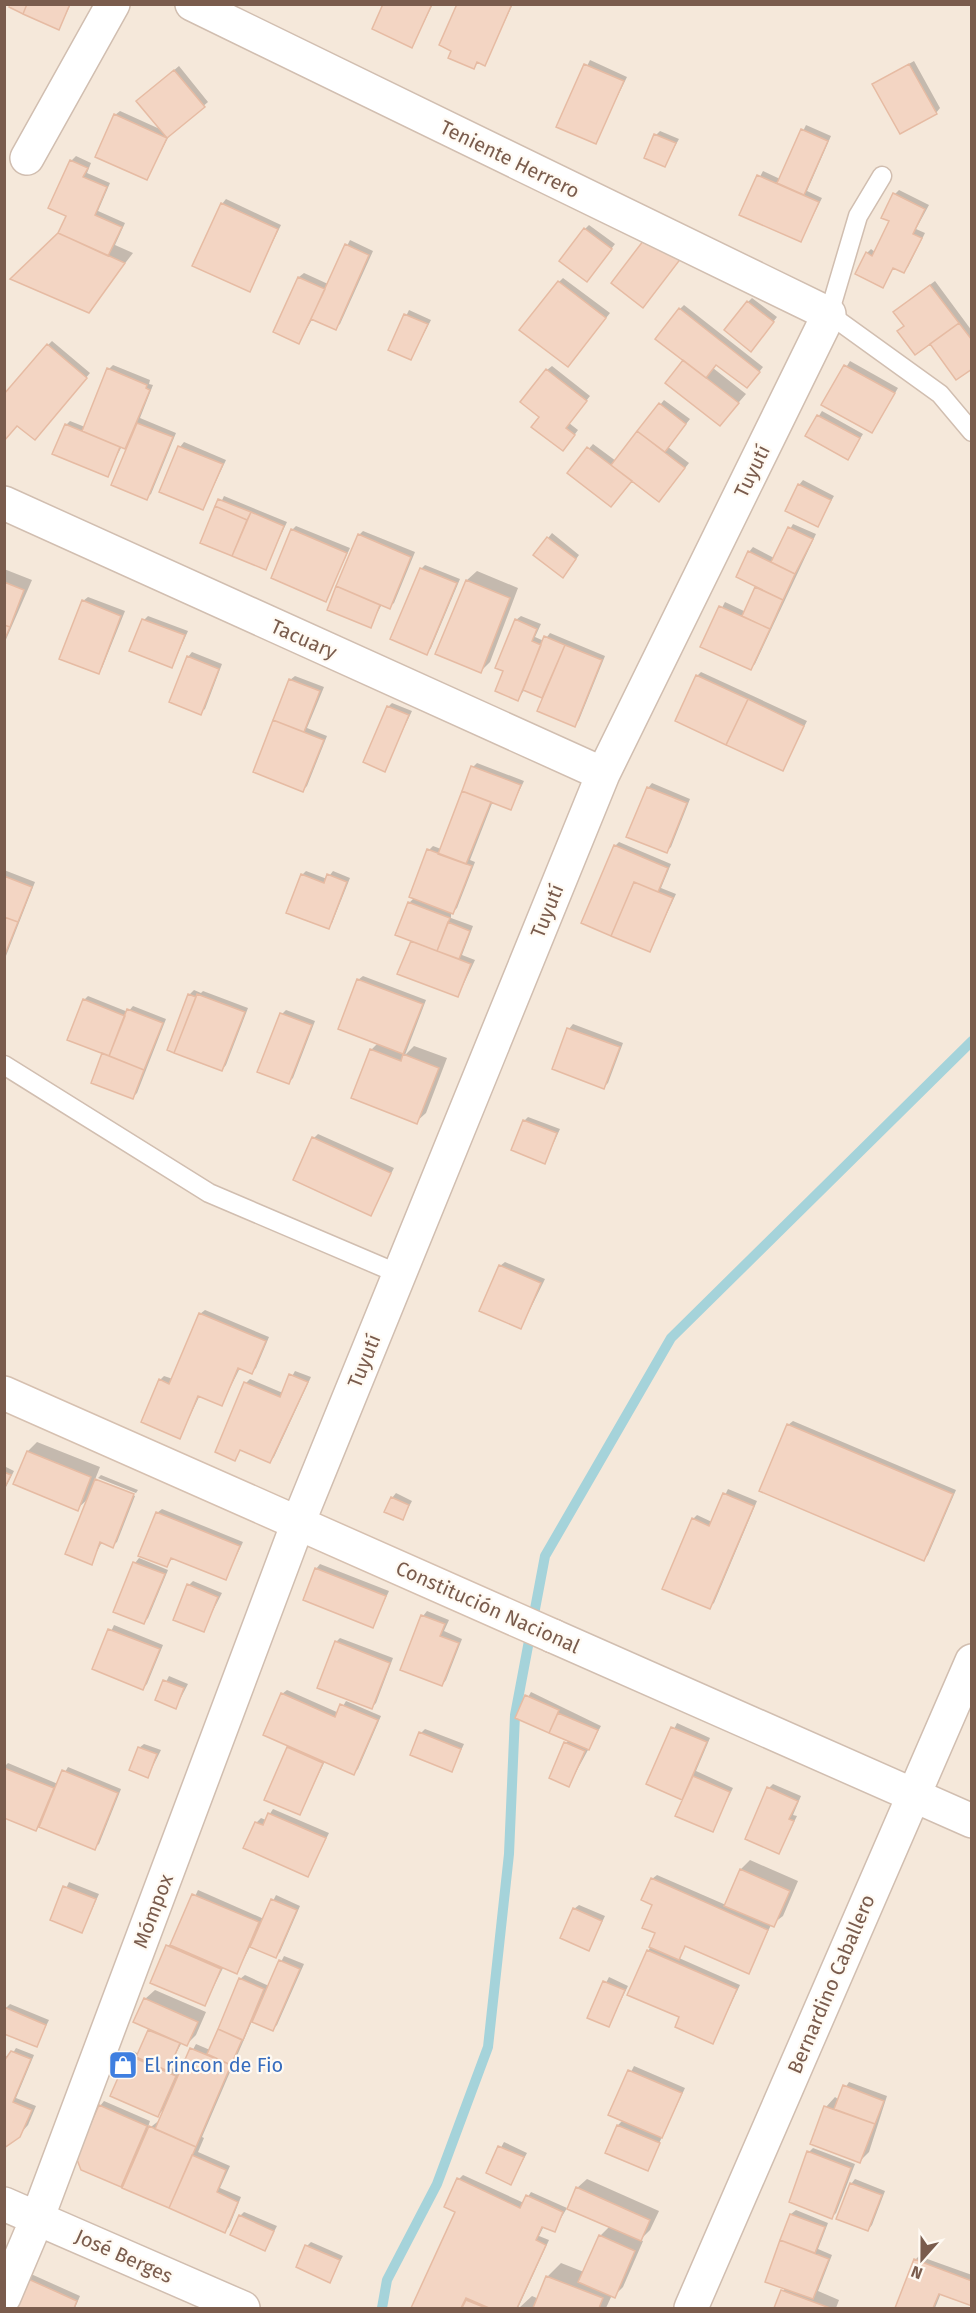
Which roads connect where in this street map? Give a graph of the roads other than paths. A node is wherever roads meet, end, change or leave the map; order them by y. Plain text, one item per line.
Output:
1 (113, 4) edge
2 (192, 4) edge
3 (27, 158) dead end
4 (882, 176) dead end
5 (829, 314) junction
6 (972, 432) edge
7 (4, 503) edge
8 (603, 774) junction
9 (4, 1065) edge
10 (399, 1274) junction
11 (4, 1393) edge
12 (298, 1523) junction
13 (972, 1661) edge
14 (912, 1795) junction
15 (972, 1821) edge
16 (4, 2204) edge
17 (37, 2219) junction
18 (4, 2297) edge
19 (243, 2308) edge
20 (692, 2308) edge

1 - 3 street
2 - 5 street, Teniente Herrero
4 - 5 lane
5 - 6 lane
5 - 8 street, Tuyutí
7 - 8 street, Tacuary
8 - 10 street, Tuyutí
9 - 10 lane
10 - 12 street, Tuyutí
11 - 12 street, Constitución Nacional
12 - 14 street, Constitución Nacional
12 - 17 street, Mómpox
13 - 14 street, Bernardino Caballero
14 - 15 street, Constitución Nacional
14 - 20 street, Bernardino Caballero
16 - 17 street, José Berges
17 - 18 street, Mómpox
17 - 19 street, José Berges

